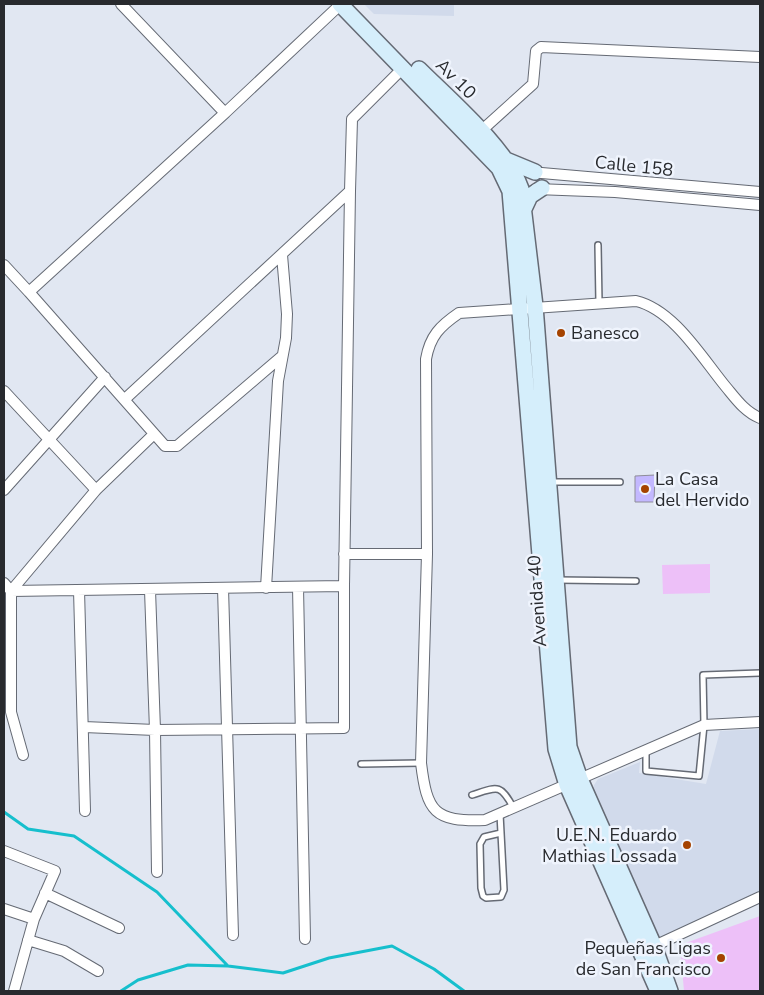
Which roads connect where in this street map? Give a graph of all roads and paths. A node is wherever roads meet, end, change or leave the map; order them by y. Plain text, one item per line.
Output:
1 (121, 4) edge
2 (340, 4) edge
3 (354, 4) edge
4 (760, 57) edge
5 (404, 67) junction
6 (225, 113) junction
7 (481, 130) junction
8 (502, 158) junction
9 (535, 172) junction
10 (601, 179) junction
11 (513, 184) junction
12 (653, 184) junction
13 (687, 187) junction
14 (542, 188) junction
15 (350, 191) junction
16 (601, 191) junction
17 (722, 191) junction
18 (760, 192) edge
19 (652, 195) junction
20 (687, 198) junction
21 (722, 202) junction
22 (760, 206) edge
23 (523, 211) junction
24 (598, 245) dead end
25 (282, 254) junction
26 (4, 266) edge
27 (29, 292) junction
28 (599, 303) junction
29 (527, 307) junction
30 (281, 357) junction
31 (105, 377) junction
32 (4, 391) edge
33 (541, 394) junction
34 (125, 399) junction
35 (551, 417) dead end
36 (760, 418) edge
37 (552, 427) dead end
38 (154, 434) junction
39 (48, 439) junction
40 (545, 443) junction
41 (547, 482) junction
42 (620, 482) dead end
43 (4, 490) edge
44 (96, 490) junction
45 (344, 554) junction
46 (427, 554) junction
47 (554, 580) junction
48 (636, 581) dead end
49 (344, 586) junction
50 (8, 587) edge
51 (298, 587) junction
52 (223, 588) junction
53 (266, 588) junction
54 (79, 590) junction
55 (150, 590) junction
56 (760, 673) edge
57 (760, 722) edge
58 (704, 725) junction
59 (84, 727) junction
60 (300, 729) junction
61 (156, 730) junction
62 (228, 730) junction
63 (646, 750) junction
64 (23, 755) dead end
65 (421, 763) junction
66 (361, 764) dead end
67 (574, 782) junction
68 (472, 795) dead end
69 (513, 808) junction
70 (85, 811) dead end
71 (500, 814) junction
72 (501, 833) junction
73 (4, 851) edge
74 (157, 872) dead end
75 (45, 893) junction
76 (760, 897) edge
77 (4, 909) edge
78 (34, 919) junction
79 (119, 928) dead end
80 (233, 935) dead end
81 (305, 939) dead end
82 (28, 940) junction
83 (648, 950) junction
84 (98, 971) dead end
85 (14, 991) edge
86 (658, 991) edge
87 (670, 991) edge

1 - 6 street
2 - 5 street
2 - 6 street
3 - 7 street, Av 10
4 - 7 street
5 - 11 street
5 - 15 street
6 - 27 street
7 - 8 street, Av 10
8 - 9 street
8 - 11 street, Av 10
9 - 10 street, Calle 158
9 - 11 street, Calle 158
10 - 12 street, Calle 158
10 - 16 street
11 - 14 street
11 - 23 street, Avenida 40
11 - 29 street, Avenida 40
12 - 13 street, Calle 158
12 - 19 street
13 - 17 street, Calle 158
13 - 20 street
14 - 16 street
14 - 23 street
15 - 25 street
15 - 45 street
16 - 19 street
17 - 18 street, Calle 158
17 - 21 street
19 - 20 street
20 - 21 street
21 - 22 street
23 - 29 street, Avenida 40
24 - 28 lane
25 - 30 street
25 - 34 street
26 - 27 street
27 - 31 street
28 - 29 street
28 - 36 street
29 - 33 street, Avenida 40
29 - 46 street
29 - 67 street, Avenida 40
30 - 38 street
30 - 53 street
31 - 34 street
31 - 39 street
32 - 39 street
33 - 35 lane
33 - 40 street, Avenida 40
34 - 38 street
37 - 40 lane
38 - 44 street
39 - 43 street
39 - 44 street
40 - 41 street, Avenida 40
41 - 42 lane
41 - 47 street, Avenida 40
44 - 50 street
45 - 46 street
45 - 49 street
46 - 65 street
47 - 48 lane
47 - 67 street, Avenida 40
49 - 51 street
49 - 60 street
50 - 54 street
50 - 64 street
51 - 53 street
51 - 60 street
52 - 53 street
52 - 55 street
52 - 62 street
54 - 55 street
54 - 59 street
55 - 61 street
56 - 58 lane
57 - 58 street
58 - 63 street
58 - 63 lane
59 - 61 street
59 - 70 street
60 - 62 street
60 - 81 street
61 - 62 street
61 - 74 street
62 - 80 street
63 - 67 street
65 - 66 lane
65 - 71 street
67 - 69 street
67 - 83 street, Avenida 40
68 - 69 lane
69 - 71 street
71 - 72 lane
72 - 72 lane
73 - 75 street
75 - 78 street
75 - 79 street
76 - 83 street
77 - 78 street
78 - 82 street
82 - 84 street
82 - 85 street
83 - 86 street, Avenida 40
83 - 87 street, Avenida 40

